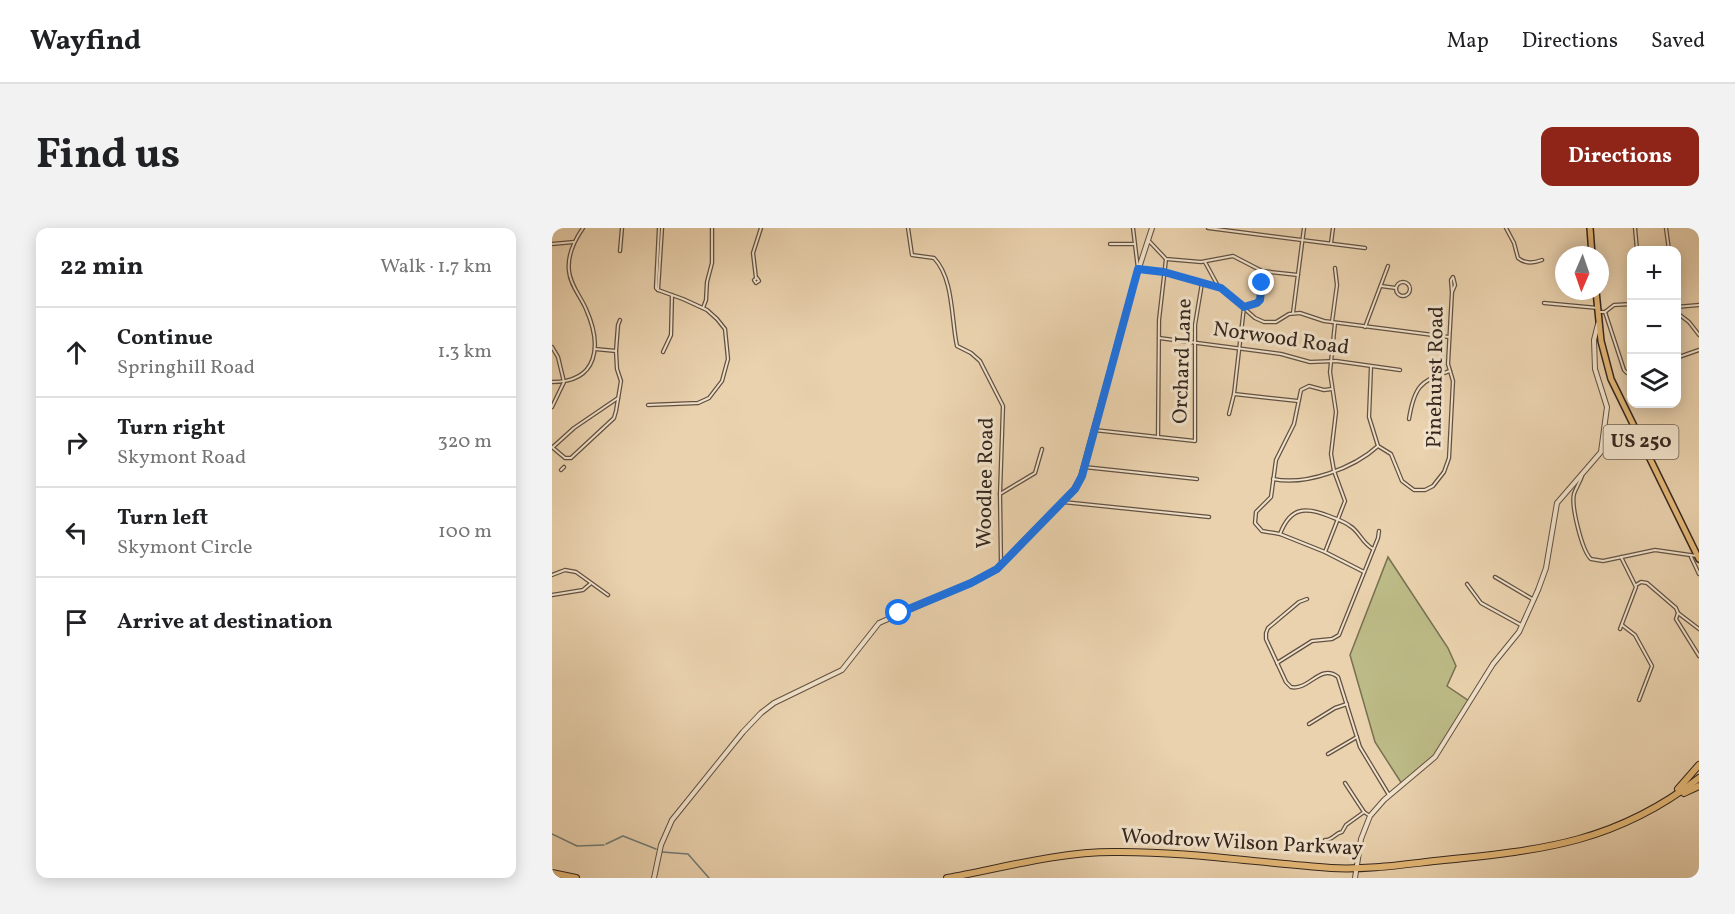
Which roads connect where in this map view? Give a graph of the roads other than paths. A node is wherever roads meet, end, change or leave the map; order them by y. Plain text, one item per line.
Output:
1 (583, 228) edge
2 (622, 228) edge
3 (661, 228) edge
4 (712, 228) edge
5 (760, 228) edge
6 (908, 228) edge
7 (1133, 228) edge
8 (1208, 228) edge
9 (1213, 228) edge
10 (1304, 228) edge
11 (1333, 228) edge
12 (1506, 228) edge
13 (1590, 228) edge
14 (1635, 228) edge
15 (1666, 228) edge
16 (1151, 230) edge
17 (1148, 240) junction
18 (1303, 240) junction
19 (574, 242) junction
20 (552, 243) edge
21 (1110, 244) dead end
22 (1135, 244) junction
23 (1331, 244) junction
24 (1591, 246) edge
25 (1637, 246) edge
26 (1668, 246) edge
27 (1365, 248) dead end
28 (620, 251) dead end
29 (1166, 259) junction
30 (1542, 260) dead end
31 (1204, 262) junction
32 (1388, 266) dead end
33 (1335, 268) dead end
34 (1138, 269) junction
35 (1258, 270) junction
36 (1164, 272) junction
37 (1298, 275) junction
38 (756, 278) dead end
39 (1202, 283) junction
40 (1381, 286) junction
41 (1218, 287) junction
42 (1396, 288) junction
43 (1452, 292) dead end
44 (672, 295) junction
45 (1598, 300) edge
46 (1544, 303) dead end
47 (1627, 304) edge
48 (1699, 305) edge
49 (1244, 307) junction
50 (1681, 307) edge
51 (702, 308) junction
52 (1600, 311) junction
53 (1293, 313) junction
54 (1681, 315) edge
55 (620, 320) dead end
56 (1334, 322) junction
57 (1365, 327) junction
58 (1699, 335) edge
59 (1449, 337) junction
60 (1159, 338) junction
61 (1598, 342) junction
62 (1196, 343) junction
63 (552, 347) edge
64 (1240, 348) junction
65 (595, 349) junction
66 (1699, 350) edge
67 (616, 351) junction
68 (663, 352) dead end
69 (1681, 357) edge
70 (1331, 362) junction
71 (1371, 366) junction
72 (1400, 369) dead end
73 (1627, 369) edge
74 (1450, 370) junction
75 (552, 382) edge
76 (564, 382) junction
77 (1332, 389) junction
78 (1234, 393) junction
79 (618, 398) junction
80 (1298, 401) junction
81 (648, 405) dead end
82 (552, 406) edge
83 (1229, 414) dead end
84 (1409, 419) dead end
85 (1094, 430) junction
86 (1158, 437) junction
87 (1378, 446) junction
88 (552, 447) edge
89 (1042, 449) dead end
90 (1084, 467) junction
91 (1334, 471) junction
92 (1582, 476) junction
93 (1197, 479) dead end
94 (1274, 479) junction
95 (1000, 494) junction
96 (1064, 502) junction
97 (1209, 517) dead end
98 (1338, 520) junction
99 (1379, 531) dead end
100 (1280, 534) junction
101 (1373, 549) junction
102 (1325, 552) junction
103 (1620, 557) junction
104 (1696, 557) edge
105 (1001, 565) junction
106 (1364, 572) junction
107 (1699, 574) edge
108 (552, 575) edge
109 (1495, 577) dead end
110 (590, 584) junction
111 (1467, 584) dead end
112 (1636, 585) junction
113 (552, 595) edge
114 (609, 595) dead end
115 (1307, 599) dead end
116 (1534, 600) junction
117 (1678, 613) junction
118 (1622, 625) junction
119 (1522, 626) junction
120 (1620, 629) dead end
121 (1699, 629) edge
122 (1699, 654) edge
123 (1277, 663) junction
124 (1639, 700) dead end
125 (1347, 704) junction
126 (1309, 724) dead end
127 (1357, 737) junction
128 (1328, 754) dead end
129 (1699, 765) edge
130 (1699, 778) edge
131 (1345, 783) dead end
132 (1699, 786) edge
133 (1390, 795) junction
134 (1364, 812) junction
135 (1645, 813) junction
136 (1370, 816) junction
137 (1325, 840) dead end
138 (1357, 868) junction
139 (552, 873) edge
140 (576, 878) edge
141 (655, 878) edge
142 (947, 878) edge
143 (1356, 878) edge

1 - 19 street
2 - 28 street
3 - 44 street
4 - 51 street
5 - 38 street
6 - 95 street, Woodlee Road
7 - 22 street
8 - 9 street
9 - 18 street
10 - 18 street
11 - 23 street
12 - 30 street
13 - 24 main road
14 - 25 street
15 - 26 street
16 - 17 street
17 - 29 street
17 - 34 street
18 - 23 street
18 - 37 street
19 - 20 street
19 - 65 street
21 - 22 street
22 - 34 street
23 - 27 street
29 - 31 street
29 - 36 street
31 - 35 street
31 - 41 street
32 - 40 street
33 - 56 street
34 - 36 street
34 - 85 street
35 - 37 street
35 - 49 street
36 - 39 street
36 - 60 street
37 - 53 street
39 - 41 street
39 - 62 street, Orchard Lane
40 - 42 street
40 - 57 street
41 - 49 street
42 - 42 street
43 - 59 street, Pinehurst Road
44 - 51 street
44 - 68 street
45 - 52 main road, US 250
46 - 52 street
47 - 52 street
48 - 50 street
49 - 53 street
49 - 64 street
51 - 81 street
52 - 61 main road, US 250
52 - 73 street
53 - 56 street
54 - 58 street
55 - 67 street
56 - 57 street
56 - 70 street
57 - 59 street
59 - 74 street, Pinehurst Road
60 - 62 street, Norwood Road
60 - 86 street
61 - 92 street
61 - 104 main road, US 250
62 - 64 street, Norwood Road
62 - 86 street, Orchard Lane
63 - 76 street
64 - 70 street, Norwood Road
64 - 78 street
65 - 67 street
65 - 76 street
66 - 69 street
67 - 79 street
70 - 71 street, Norwood Road
70 - 77 street
71 - 72 street, Norwood Road
71 - 87 street
74 - 84 street
74 - 87 street, Pinehurst Road
75 - 76 street
76 - 82 street
77 - 80 street
77 - 91 street
78 - 80 street
78 - 83 street
79 - 88 street
79 - 88 street
80 - 94 street
85 - 86 street
85 - 90 street
87 - 91 street
89 - 95 street
90 - 93 street
90 - 96 street
91 - 94 street
91 - 98 street
92 - 103 street
92 - 116 street
94 - 100 street
95 - 105 street, Woodlee Road
96 - 97 street
96 - 105 street
98 - 100 street
98 - 101 street
98 - 102 street
99 - 101 street
100 - 102 street
101 - 106 street
102 - 106 street
103 - 104 street
103 - 112 street
104 - 107 street
105 - 141 street
106 - 123 street
108 - 110 street
109 - 116 street
110 - 113 street
110 - 114 street
111 - 119 street
112 - 117 street
112 - 118 street
115 - 123 street
116 - 119 street
117 - 121 street
117 - 122 street
118 - 120 street
118 - 124 street
119 - 133 street
123 - 125 street
125 - 126 street
125 - 127 street
127 - 128 street
127 - 133 street
129 - 135 highway
130 - 135 highway, Woodrow Wilson Parkway
131 - 134 street
132 - 135 highway
133 - 136 street
134 - 136 street
134 - 137 street
135 - 138 highway, Woodrow Wilson Parkway
136 - 138 street
138 - 142 highway, Woodrow Wilson Parkway
138 - 143 street
139 - 140 highway

